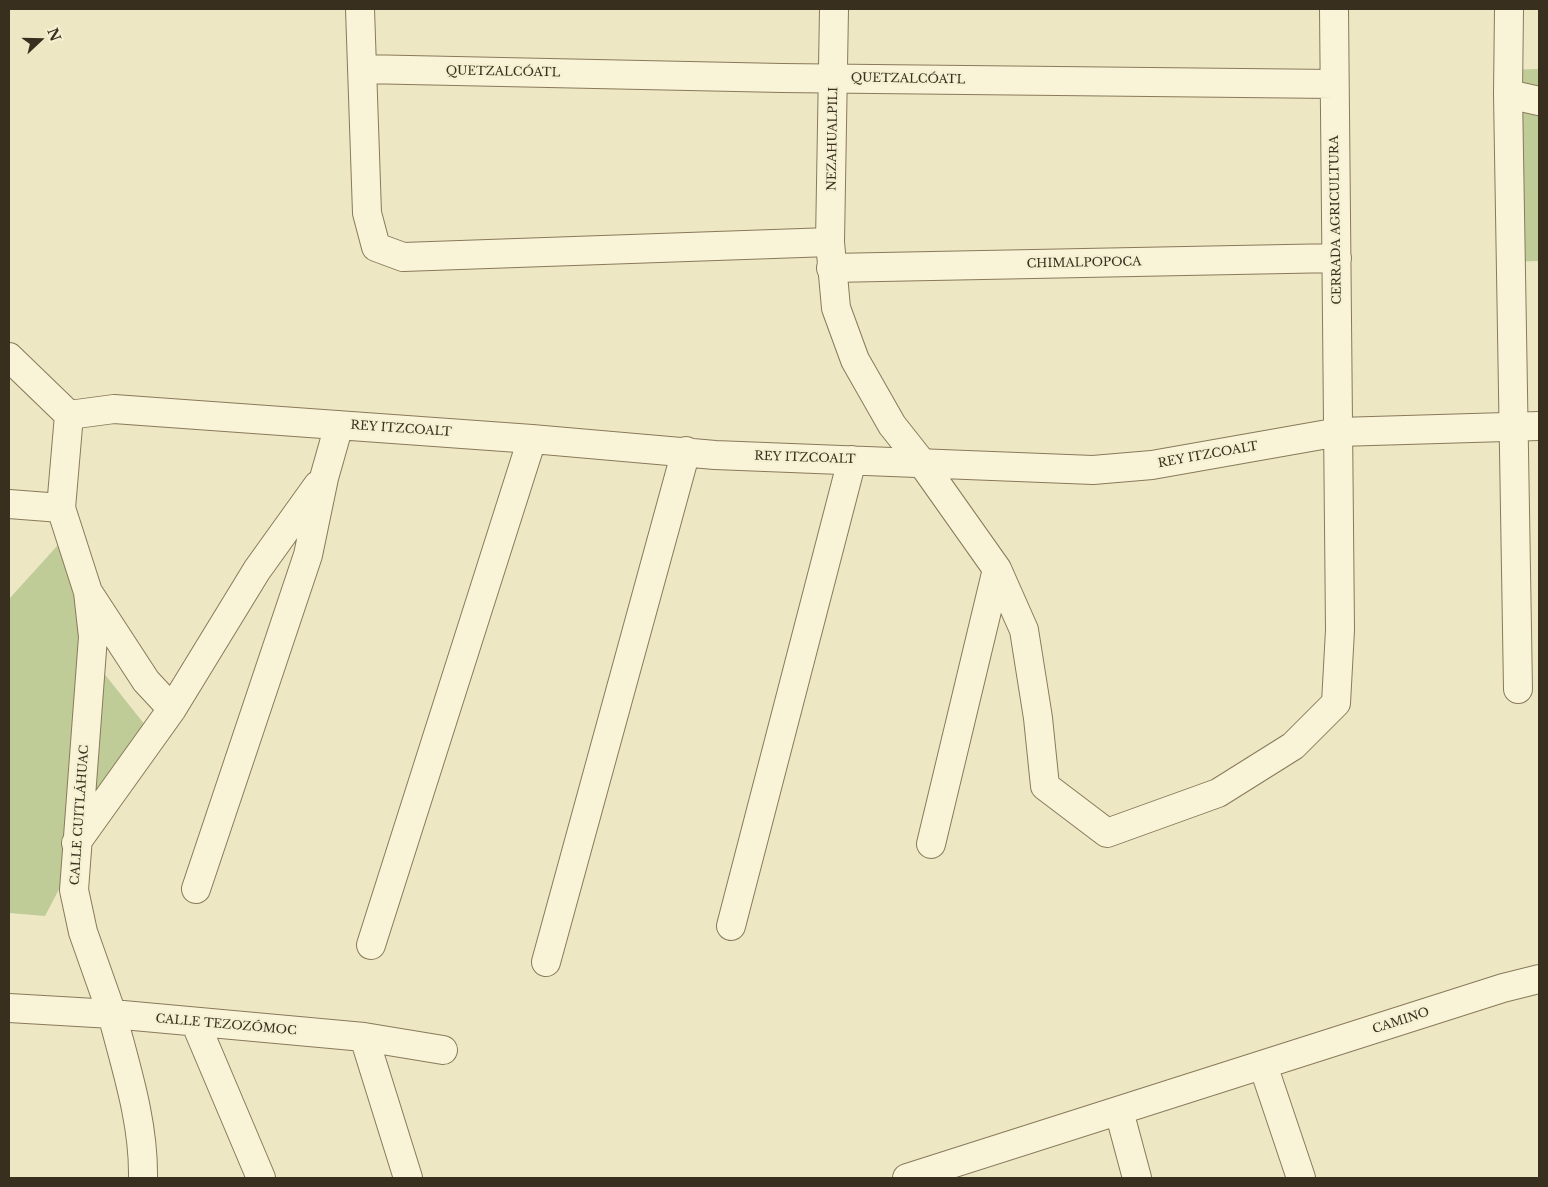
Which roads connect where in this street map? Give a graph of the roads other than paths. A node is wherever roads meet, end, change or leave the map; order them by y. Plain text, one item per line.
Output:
1 (360, 9) edge
2 (834, 9) edge
3 (1334, 9) edge
4 (1509, 9) edge
5 (362, 69) junction
6 (834, 79) junction
7 (1334, 84) junction
8 (1508, 94) junction
9 (1539, 101) edge
10 (831, 255) junction
11 (1337, 258) junction
12 (9, 357) edge
13 (69, 415) junction
14 (339, 425) junction
15 (1526, 426) edge
16 (1339, 432) junction
17 (532, 438) junction
18 (686, 451) junction
19 (852, 460) junction
20 (922, 463) junction
21 (324, 478) junction
22 (9, 504) edge
23 (61, 508) junction
24 (997, 569) junction
25 (88, 592) junction
26 (1528, 595) edge
27 (1518, 689) dead end
28 (172, 709) junction
29 (76, 843) junction
30 (931, 844) dead end
31 (196, 889) dead end
32 (731, 926) dead end
33 (371, 945) dead end
34 (546, 962) dead end
35 (1539, 979) edge
36 (9, 1008) edge
37 (112, 1014) junction
38 (194, 1022) junction
39 (364, 1037) junction
40 (443, 1050) dead end
41 (1263, 1065) junction
42 (1120, 1111) junction
43 (142, 1178) edge
44 (261, 1178) edge
45 (408, 1178) edge
46 (906, 1178) edge
47 (1137, 1178) edge
48 (1300, 1178) edge

1 - 5 street
2 - 6 street, NEZAHUALPILI
3 - 7 street, CERRADA AGRICULTURA
4 - 8 street
5 - 6 street, QUETZALCÓATL
5 - 10 street, CHIMALPOPOCA
6 - 7 street, QUETZALCÓATL
6 - 10 street, NEZAHUALPILI
7 - 11 street, CERRADA AGRICULTURA
8 - 9 street
8 - 15 street
10 - 11 street, CHIMALPOPOCA
10 - 20 street, NEZAHUALPILI
11 - 16 street, CERRADA AGRICULTURA
12 - 13 street
13 - 14 street, REY ITZCOALT
13 - 23 street
14 - 17 street, REY ITZCOALT
14 - 21 street
15 - 16 street, REY ITZCOALT
15 - 26 street
16 - 20 street, REY ITZCOALT
16 - 24 street, CERRADA AGRICULTURA
17 - 18 street, REY ITZCOALT
17 - 33 street
18 - 19 street, REY ITZCOALT
18 - 34 street
19 - 20 street, REY ITZCOALT
19 - 32 street
20 - 24 street, NEZAHUALPILI
21 - 28 street
21 - 31 street
22 - 23 street
23 - 25 street
24 - 30 street
25 - 28 street
25 - 29 street, CALLE CUITLÁHUAC
26 - 27 street
28 - 29 street
29 - 37 street, CALLE CUITLÁHUAC
35 - 41 street, CAMINO
36 - 37 street, CALLE TEZOZÓMOC
37 - 38 street, CALLE TEZOZÓMOC
37 - 43 street, CALLE CUITLÁHUAC
38 - 39 street, CALLE TEZOZÓMOC
38 - 44 street
39 - 40 street, CALLE TEZOZÓMOC
39 - 45 street
41 - 42 street, CAMINO
41 - 48 street
42 - 46 street, CAMINO
42 - 47 street

